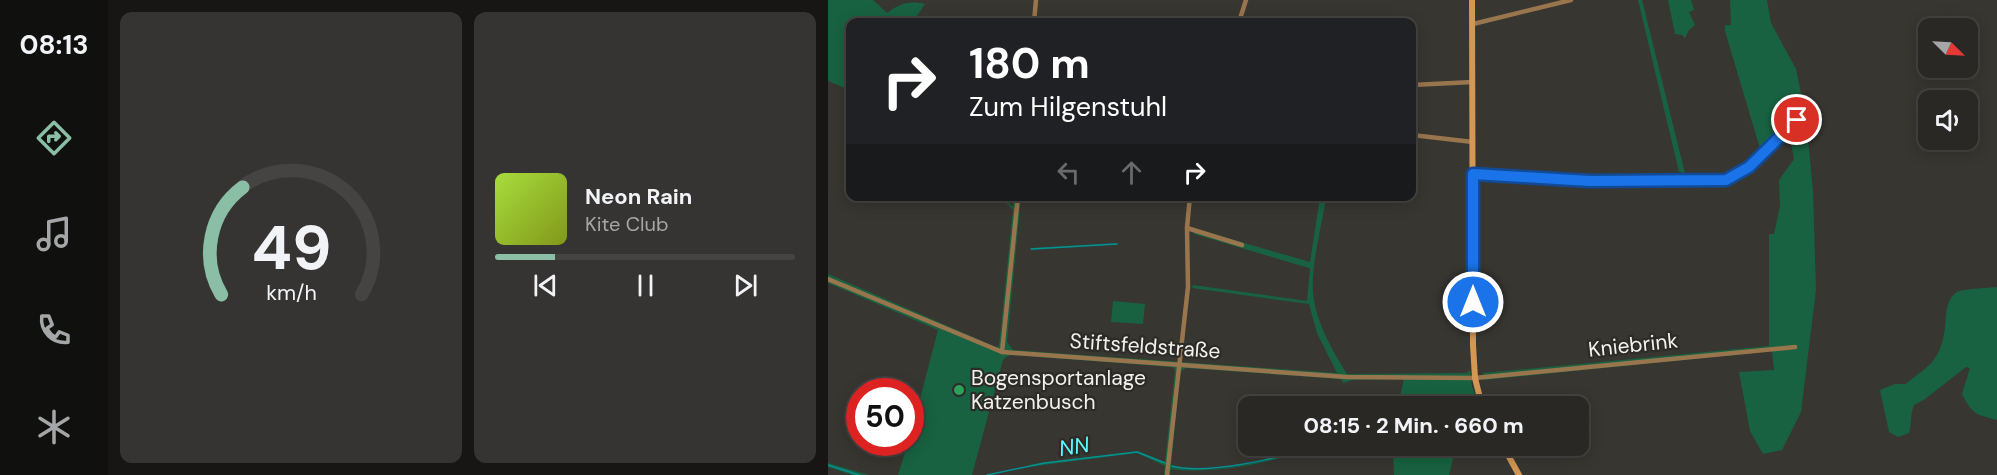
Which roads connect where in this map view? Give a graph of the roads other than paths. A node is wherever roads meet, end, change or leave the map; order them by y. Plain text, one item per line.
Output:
1 (1036, 0) edge
2 (1246, 0) edge
3 (1472, 0) edge
4 (1571, 0) edge
5 (1034, 18) edge
6 (1240, 18) edge
7 (1473, 24) junction
8 (1473, 82) junction
9 (1416, 85) edge
10 (1797, 120) dead end
11 (1416, 135) edge
12 (1473, 142) junction
13 (1473, 174) junction
14 (1017, 201) edge
15 (1190, 201) edge
16 (1187, 228) junction
17 (1242, 245) dead end
18 (828, 279) edge
19 (1795, 346) dead end
20 (1002, 352) junction
21 (1180, 365) junction
22 (1474, 378) junction
23 (1479, 396) edge
24 (1509, 456) edge
25 (1167, 475) edge
26 (1519, 475) edge

1 - 5 street
2 - 6 street
3 - 7 main road
4 - 7 street
7 - 8 main road
8 - 9 street
8 - 12 main road
10 - 13 street
11 - 12 street
12 - 13 main road
13 - 22 main road
14 - 20 street
15 - 16 street
16 - 17 street
16 - 21 street
18 - 20 street, Stiftsfeldstraße
19 - 22 street, Kniebrink
20 - 21 street, Stiftsfeldstraße
21 - 22 street, Stiftsfeldstraße
21 - 25 street
22 - 23 main road
24 - 26 main road

